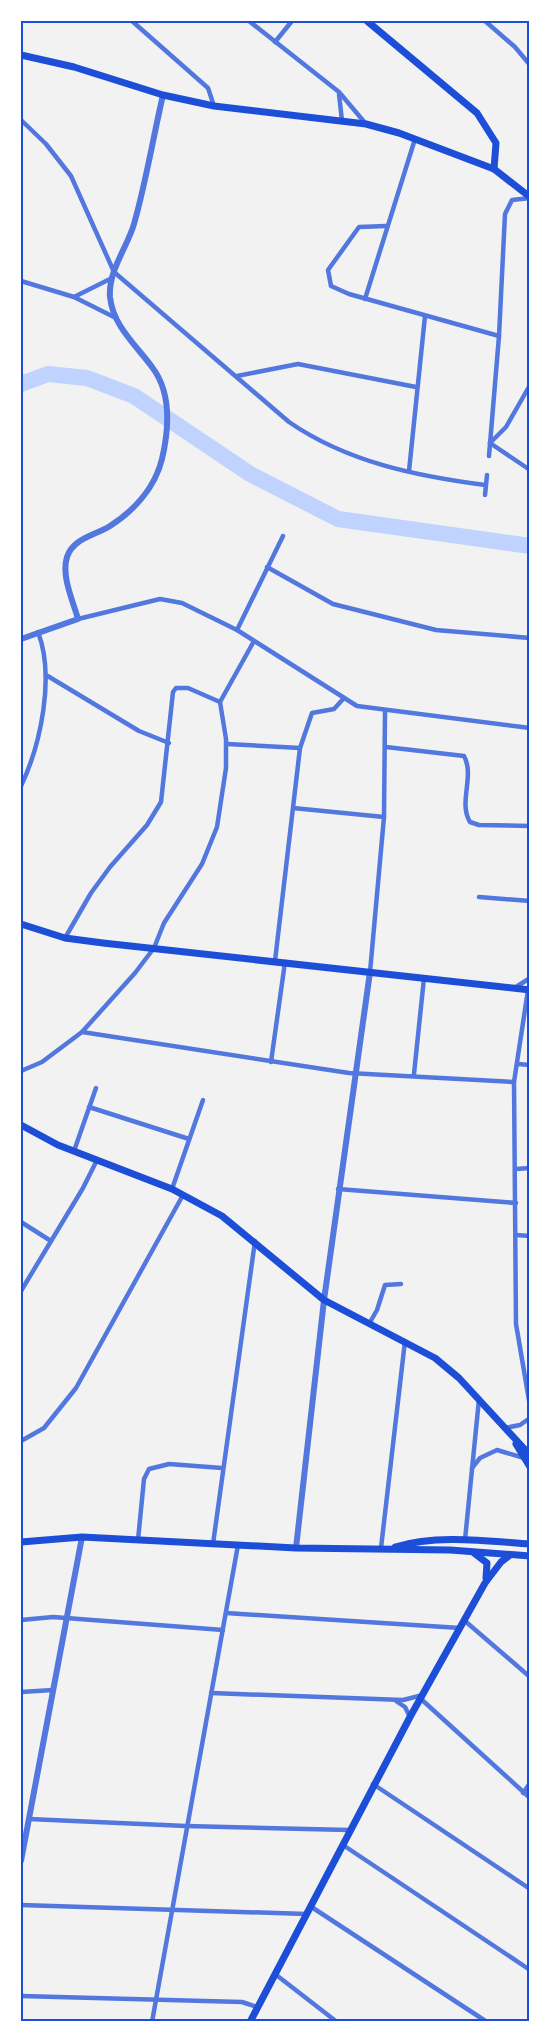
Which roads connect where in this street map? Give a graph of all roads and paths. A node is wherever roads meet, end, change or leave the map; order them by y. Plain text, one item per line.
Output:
1 (132, 21) edge
2 (249, 21) edge
3 (292, 21) edge
4 (485, 21) edge
5 (369, 22) edge
6 (275, 42) junction
7 (21, 54) edge
8 (530, 65) edge
9 (339, 92) junction
10 (163, 95) junction
11 (214, 106) junction
12 (21, 120) edge
13 (342, 121) junction
14 (366, 124) junction
15 (415, 139) junction
16 (494, 169) junction
17 (530, 198) edge
18 (387, 226) junction
19 (113, 275) junction
20 (21, 281) edge
21 (74, 297) junction
22 (365, 299) junction
23 (425, 316) junction
24 (116, 318) junction
25 (499, 336) junction
26 (237, 376) junction
27 (530, 385) edge
28 (416, 387) junction
29 (490, 443) junction
30 (489, 456) dead end
31 (530, 470) edge
32 (409, 471) junction
33 (487, 475) dead end
34 (486, 485) junction
35 (485, 495) dead end
36 (283, 536) dead end
37 (267, 567) junction
38 (78, 619) junction
39 (237, 630) junction
40 (38, 633) junction
41 (530, 638) edge
42 (21, 639) edge
43 (254, 641) junction
44 (46, 675) junction
45 (344, 698) junction
46 (220, 702) junction
47 (385, 712) junction
48 (530, 728) edge
49 (169, 743) junction
50 (227, 744) junction
51 (386, 747) junction
52 (300, 748) junction
53 (21, 786) edge
54 (293, 808) junction
55 (384, 817) junction
56 (530, 826) edge
57 (479, 897) dead end
58 (530, 901) edge
59 (21, 924) edge
60 (65, 938) junction
61 (154, 948) junction
62 (275, 961) junction
63 (285, 962) junction
64 (370, 972) junction
65 (424, 978) junction
66 (530, 978) edge
67 (513, 988) junction
68 (529, 990) edge
69 (82, 1032) junction
70 (271, 1062) junction
71 (518, 1064) junction
72 (530, 1065) edge
73 (21, 1071) edge
74 (357, 1072) junction
75 (414, 1074) junction
76 (514, 1082) junction
77 (96, 1088) dead end
78 (203, 1100) dead end
79 (89, 1107) junction
80 (21, 1125) edge
81 (189, 1139) junction
82 (74, 1151) junction
83 (97, 1160) junction
84 (530, 1168) edge
85 (516, 1169) junction
86 (172, 1189) junction
87 (338, 1189) junction
88 (183, 1195) junction
89 (516, 1203) junction
90 (21, 1222) edge
91 (516, 1235) junction
92 (530, 1236) edge
93 (51, 1241) junction
94 (255, 1241) junction
95 (401, 1284) dead end
96 (21, 1291) edge
97 (324, 1300) junction
98 (369, 1324) junction
99 (405, 1341) junction
100 (479, 1399) junction
101 (530, 1406) edge
102 (530, 1419) edge
103 (503, 1428) junction
104 (21, 1441) edge
105 (527, 1456) edge
106 (530, 1467) edge
107 (222, 1468) junction
108 (470, 1470) junction
109 (82, 1537) junction
110 (138, 1540) junction
111 (465, 1540) junction
112 (21, 1542) edge
113 (213, 1544) junction
114 (530, 1544) edge
115 (238, 1545) junction
116 (296, 1548) junction
117 (381, 1548) junction
118 (393, 1548) junction
119 (472, 1551) junction
120 (510, 1555) junction
121 (530, 1556) edge
122 (485, 1583) junction
123 (226, 1613) junction
124 (67, 1618) junction
125 (21, 1620) edge
126 (463, 1625) junction
127 (222, 1630) junction
128 (530, 1677) edge
129 (53, 1690) junction
130 (21, 1692) edge
131 (211, 1693) junction
132 (422, 1697) junction
133 (394, 1700) junction
134 (410, 1717) junction
135 (530, 1783) edge
136 (373, 1784) junction
137 (524, 1793) junction
138 (530, 1798) edge
139 (29, 1819) junction
140 (186, 1826) junction
141 (349, 1830) junction
142 (342, 1845) junction
143 (21, 1861) edge
144 (530, 1889) edge
145 (21, 1905) edge
146 (310, 1906) junction
147 (171, 1909) junction
148 (306, 1914) junction
149 (530, 1970) edge
150 (275, 1974) junction
151 (21, 1996) edge
152 (157, 1999) junction
153 (257, 2007) junction
154 (152, 2022) edge
155 (250, 2022) edge
156 (338, 2022) edge
157 (487, 2022) edge

1 - 11 street
2 - 6 street
3 - 6 street
4 - 8 street
5 - 16 main road
6 - 9 street
7 - 10 main road
9 - 13 street
9 - 14 street
10 - 11 main road
10 - 19 street
11 - 13 main road
12 - 19 street
13 - 14 main road
14 - 15 main road
15 - 16 main road
15 - 18 street
16 - 17 main road
17 - 25 street
18 - 22 street
18 - 22 street
19 - 21 street
19 - 24 street
19 - 26 street
20 - 21 street
21 - 24 street
22 - 23 street
23 - 25 street
23 - 28 street
24 - 38 street
25 - 29 street
26 - 28 street
26 - 32 street
27 - 29 street
28 - 32 street
29 - 30 street
29 - 31 street
32 - 34 street
33 - 34 street
34 - 35 street
36 - 37 street
37 - 39 street
37 - 41 street
38 - 39 street
38 - 40 street
39 - 43 street
40 - 42 street
40 - 44 street
43 - 45 street
43 - 46 street
44 - 49 street
44 - 53 street
45 - 47 street
45 - 52 street
46 - 49 street
46 - 50 street
47 - 48 street
47 - 51 street
49 - 60 street
50 - 52 street
50 - 61 street
51 - 55 street
51 - 56 street
52 - 54 street
54 - 55 street
54 - 62 street
55 - 64 street
57 - 58 street
59 - 60 main road
60 - 61 main road
61 - 62 main road
61 - 69 street
62 - 63 main road
63 - 64 main road
63 - 70 street
64 - 65 main road
64 - 74 street
65 - 67 main road
65 - 75 street
66 - 67 street
67 - 68 main road
68 - 71 street
69 - 70 street
69 - 73 street
70 - 74 street
71 - 72 street
71 - 76 street
74 - 75 street
74 - 87 street
75 - 76 street
76 - 85 street
77 - 79 street
78 - 81 street
79 - 81 street
79 - 82 street
80 - 82 main road
81 - 86 street
82 - 83 main road
83 - 86 main road
83 - 93 street
84 - 85 street
85 - 89 street
86 - 88 main road
87 - 89 street
87 - 97 street
88 - 94 main road
88 - 104 street
89 - 91 street
90 - 93 street
91 - 92 street
91 - 101 street
93 - 96 street
94 - 97 main road
94 - 107 street
95 - 98 street
97 - 98 main road
97 - 116 street
98 - 99 main road
99 - 100 main road
99 - 117 street
100 - 103 main road
100 - 108 street
102 - 103 street
103 - 105 main road
105 - 106 main road
105 - 108 street
107 - 110 street
107 - 113 street
108 - 111 street
109 - 110 main road
109 - 112 main road
109 - 124 street
110 - 113 main road
111 - 114 main road
111 - 118 main road
113 - 115 main road
115 - 116 main road
115 - 123 street
116 - 117 main road
117 - 118 main road
118 - 119 main road
119 - 120 main road
119 - 122 main road
120 - 121 main road
120 - 122 main road
122 - 126 main road
123 - 126 street
123 - 127 street
124 - 125 street
124 - 127 street
124 - 129 street
126 - 128 street
126 - 132 main road
127 - 131 street
129 - 130 street
129 - 139 street
131 - 133 street
131 - 140 street
132 - 133 street
132 - 134 main road
132 - 137 street
133 - 134 street
134 - 136 main road
135 - 137 street
136 - 141 main road
136 - 144 street
137 - 138 street
139 - 140 street
139 - 143 street
140 - 141 street
140 - 147 street
141 - 142 main road
142 - 146 main road
142 - 149 street
145 - 147 street
146 - 148 main road
146 - 157 street
147 - 148 street
147 - 152 street
148 - 150 main road
150 - 153 main road
150 - 156 street
151 - 152 street
152 - 153 street
152 - 154 street
153 - 155 main road

